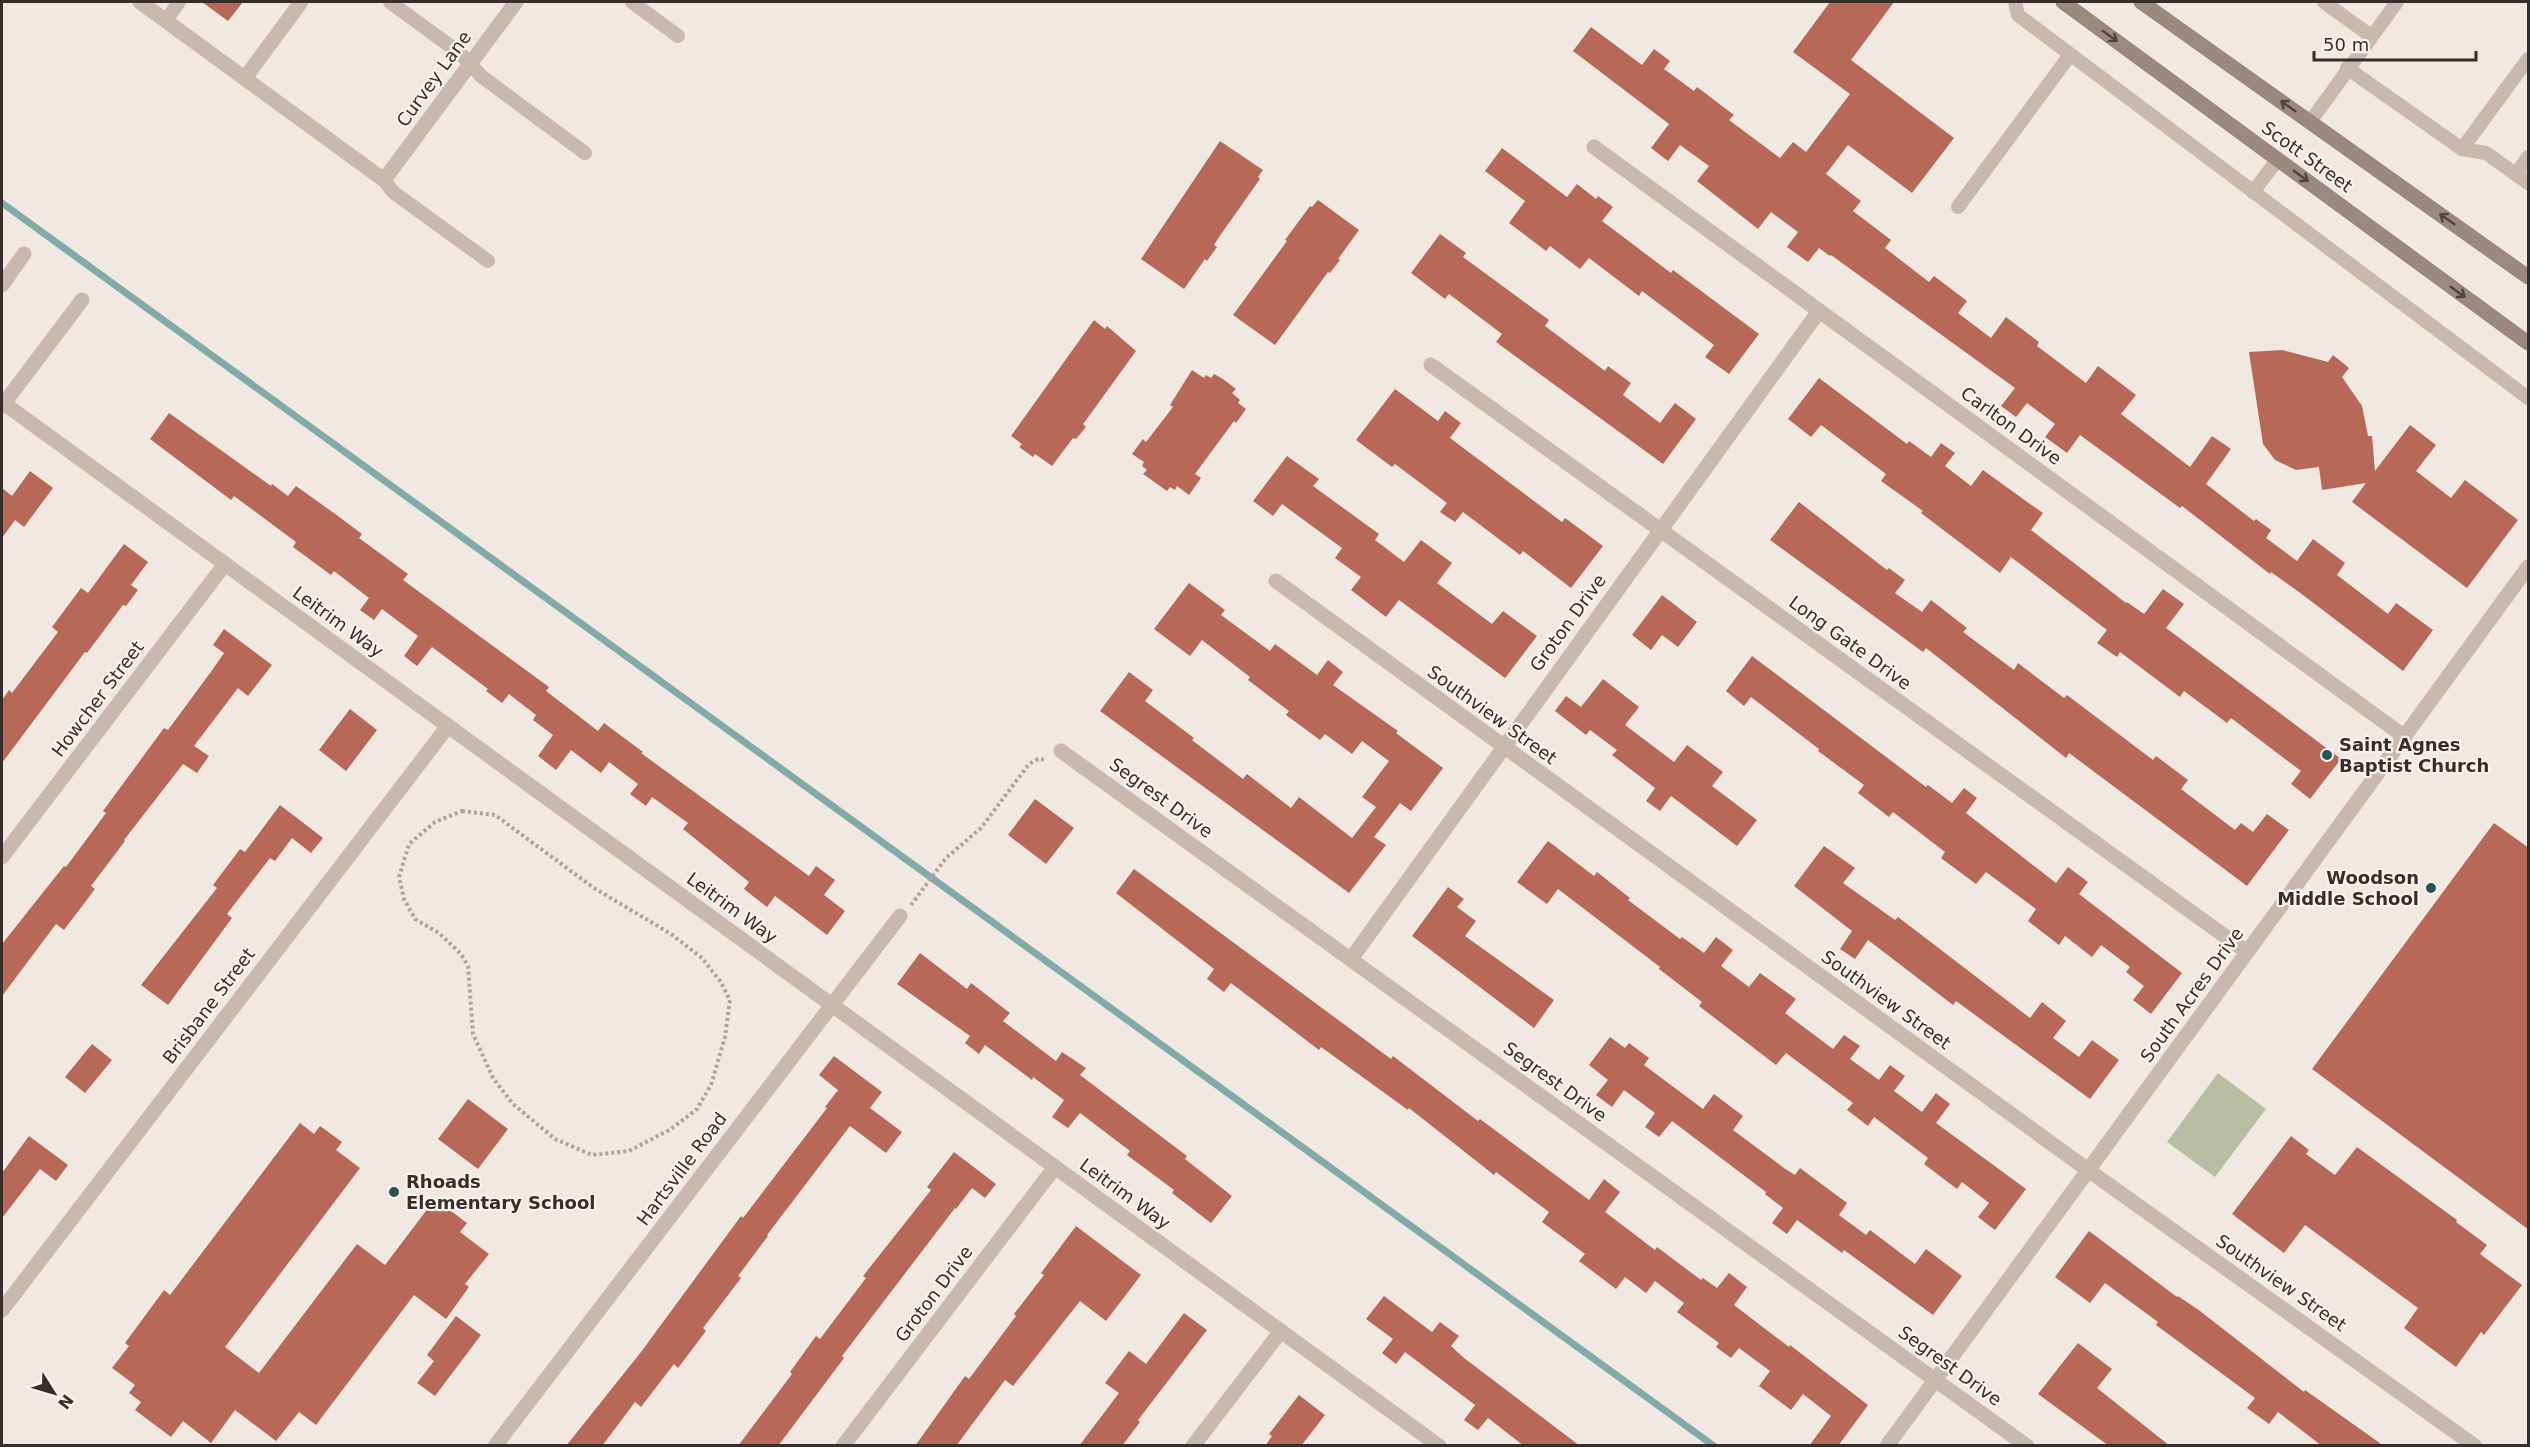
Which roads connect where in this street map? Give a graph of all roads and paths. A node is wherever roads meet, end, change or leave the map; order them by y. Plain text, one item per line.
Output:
1 (140, 2) edge
2 (180, 2) edge
3 (301, 2) edge
4 (390, 2) edge
5 (516, 2) edge
6 (632, 2) edge
7 (2015, 2) edge
8 (2063, 2) edge
9 (2140, 2) edge
10 (2325, 2) edge
11 (2397, 2) edge
12 (166, 20) junction
13 (678, 36) dead end
14 (2371, 36) junction
15 (2070, 55) junction
16 (2529, 58) edge
17 (470, 63) junction
18 (2347, 68) junction
19 (245, 78) junction
20 (2310, 122) junction
21 (1594, 147) dead end
22 (2462, 149) junction
23 (585, 153) dead end
24 (2529, 157) edge
25 (2277, 159) junction
26 (2516, 174) junction
27 (384, 180) junction
28 (2529, 183) edge
29 (2253, 192) junction
30 (1958, 207) dead end
31 (24, 254) dead end
32 (488, 261) dead end
33 (2529, 277) edge
34 (2, 285) edge
35 (82, 300) dead end
36 (1819, 311) junction
37 (2529, 343) edge
38 (1431, 365) dead end
39 (2529, 398) edge
40 (2, 404) edge
41 (1660, 530) junction
42 (225, 564) junction
43 (2529, 567) edge
44 (1276, 581) dead end
45 (448, 726) junction
46 (2405, 737) junction
47 (1502, 747) junction
48 (1061, 751) joint
49 (2, 857) edge
50 (918, 897) dead end
51 (900, 916) dead end
52 (2247, 952) junction
53 (1351, 959) junction
54 (730, 1000) joint
55 (832, 1005) junction
56 (1055, 1167) junction
57 (2088, 1170) junction
58 (2, 1310) edge
59 (1281, 1331) junction
60 (1936, 1380) junction
61 (495, 1446) edge
62 (843, 1446) edge
63 (1193, 1446) edge
64 (1439, 1446) edge
65 (1887, 1446) edge
66 (2027, 1446) edge
67 (2475, 1446) edge

1 - 12 street
2 - 12 lane
3 - 19 street
4 - 17 lane
5 - 17 street, Curvey Lane
6 - 13 lane
7 - 15 lane
8 -> 25 main road, Scott Street
20 -> 9 main road, Scott Street
10 - 14 lane
11 - 14 lane
12 - 19 street
14 - 18 lane
15 - 29 lane
15 - 30 lane
16 - 22 lane
17 - 23 lane
17 - 27 street, Curvey Lane
18 - 20 lane
18 - 22 lane
19 - 27 street
33 -> 20 main road, Scott Street
21 - 36 street, Carlton Drive
22 - 26 lane
24 - 26 lane
25 - 29 lane
25 -> 37 main road, Scott Street
26 - 28 lane
27 - 32 lane
29 - 39 lane
31 - 34 street
35 - 40 street
36 - 41 street, Groton Drive
36 - 46 street, Carlton Drive
38 - 41 street, Long Gate Drive
40 - 42 street, Leitrim Way
41 - 47 street, Groton Drive
41 - 52 street, Long Gate Drive
42 - 45 street, Leitrim Way
42 - 49 street, Howcher Street
43 - 46 street, South Acres Drive
44 - 47 street, Southview Street
45 - 55 street, Leitrim Way
45 - 58 street, Brisbane Street
46 - 52 street, South Acres Drive
47 - 53 street, Groton Drive
47 - 57 street, Southview Street
48 - 50 path
48 - 53 street, Segrest Drive
51 - 55 street, Hartsville Road
52 - 57 street, South Acres Drive
53 - 60 street, Segrest Drive
54 - 54 path
55 - 56 street, Leitrim Way
55 - 61 street, Hartsville Road
56 - 59 street, Leitrim Way
56 - 62 street, Groton Drive
57 - 60 street, South Acres Drive
57 - 67 street, Southview Street
59 - 63 street
59 - 64 street, Leitrim Way
60 - 65 street, South Acres Drive
60 - 66 street, Segrest Drive

